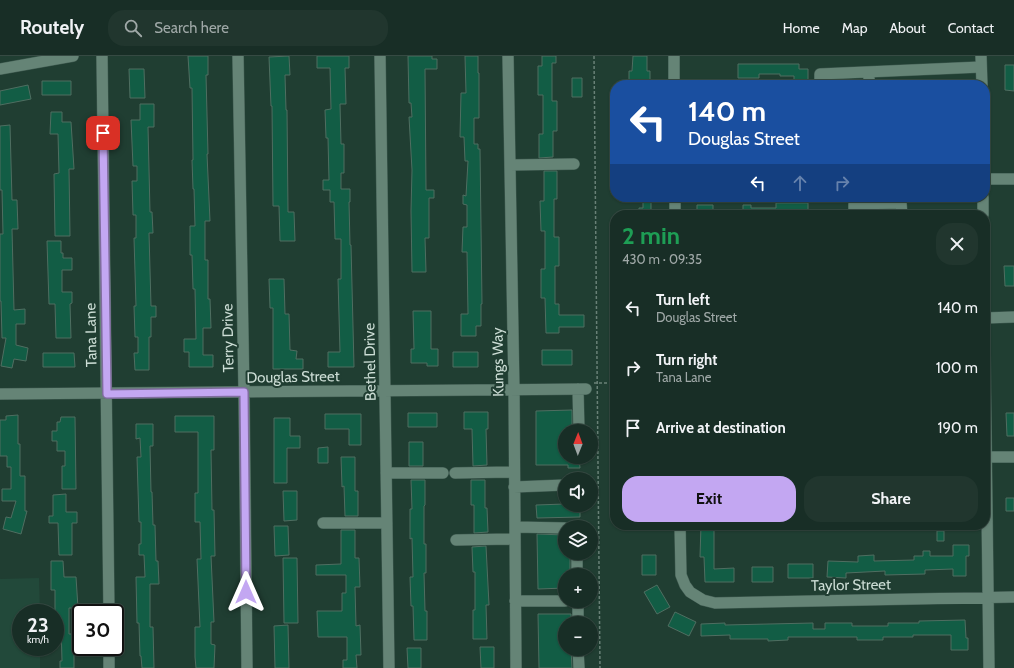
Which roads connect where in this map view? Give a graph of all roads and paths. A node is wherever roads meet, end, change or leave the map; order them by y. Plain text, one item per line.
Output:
1 (73, 56) edge
2 (102, 56) edge
3 (238, 56) edge
4 (380, 56) edge
5 (508, 56) edge
6 (594, 56) edge
7 (674, 56) edge
8 (981, 62) edge
9 (0, 69) edge
10 (869, 72) junction
11 (674, 80) edge
12 (820, 80) edge
13 (869, 80) edge
14 (982, 80) edge
15 (574, 164) dead end
16 (510, 165) junction
17 (990, 179) edge
18 (1014, 179) edge
19 (854, 210) edge
20 (902, 210) edge
21 (1014, 317) edge
22 (990, 318) edge
23 (598, 383) junction
24 (610, 383) edge
25 (514, 389) junction
26 (582, 389) junction
27 (385, 391) junction
28 (244, 392) junction
29 (0, 394) edge
30 (107, 394) junction
31 (580, 424) edge
32 (990, 457) edge
33 (1014, 457) edge
34 (514, 472) junction
35 (386, 473) junction
36 (443, 473) dead end
37 (455, 473) dead end
38 (558, 486) edge
39 (514, 487) junction
40 (323, 523) dead end
41 (387, 523) junction
42 (515, 527) junction
43 (558, 528) edge
44 (680, 530) edge
45 (987, 530) edge
46 (515, 539) junction
47 (456, 540) dead end
48 (988, 597) junction
49 (1014, 597) edge
50 (515, 601) junction
51 (558, 601) edge
52 (109, 604) edge
53 (109, 656) edge
54 (578, 656) edge
55 (109, 668) edge
56 (247, 668) edge
57 (389, 668) edge
58 (516, 668) edge
59 (579, 668) edge
60 (600, 668) edge
61 (989, 668) edge

1 - 9 street
2 - 30 street, Tana Lane
3 - 28 street, Terry Drive
4 - 27 street, Bethel Drive
5 - 16 street, Kungs Way
6 - 23 path
7 - 11 street
8 - 10 street
8 - 14 street
10 - 12 street
10 - 13 street
15 - 16 street
16 - 25 street, Kungs Way
17 - 18 street
19 - 20 street
21 - 22 street
23 - 24 path
23 - 26 path
23 - 60 path
25 - 26 street, Douglas Street
25 - 27 street, Douglas Street
25 - 34 street, Kungs Way
26 - 31 street
27 - 28 street, Douglas Street
27 - 35 street, Bethel Drive
28 - 30 street, Douglas Street
28 - 56 street, Terry Drive
29 - 30 street, Douglas Street
30 - 52 street, Tana Lane
32 - 33 street
34 - 37 street
34 - 39 street, Kungs Way
35 - 36 street
35 - 41 street, Bethel Drive
38 - 39 street
39 - 42 street, Kungs Way
40 - 41 street
41 - 57 street, Bethel Drive
42 - 43 street
42 - 46 street, Kungs Way
44 - 48 street, Taylor Street
45 - 48 street
46 - 47 street
46 - 50 street, Kungs Way
48 - 49 street, Taylor Street
48 - 61 street
50 - 51 street
50 - 58 street, Kungs Way
53 - 55 street
54 - 59 street

